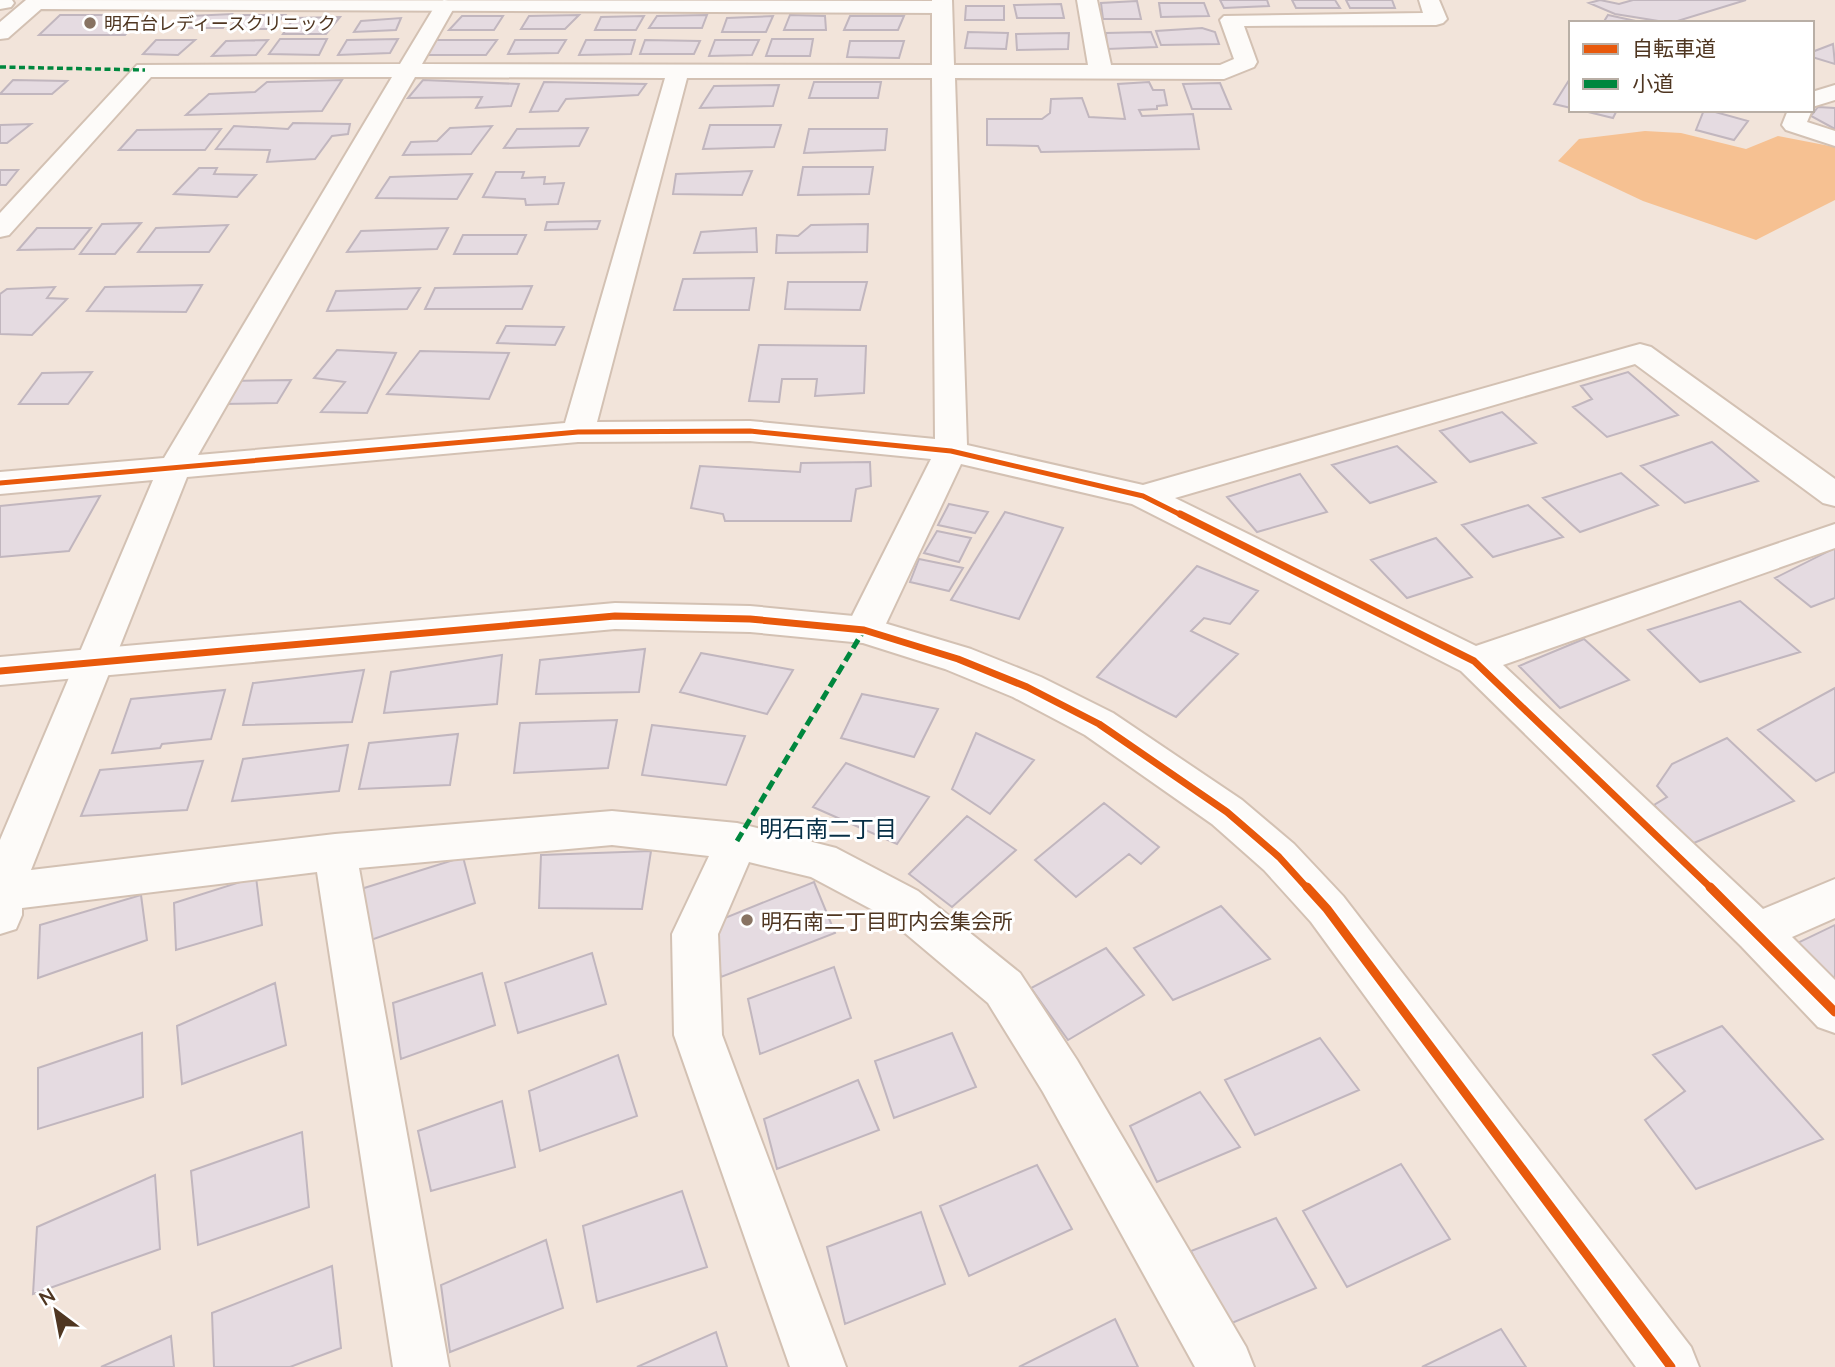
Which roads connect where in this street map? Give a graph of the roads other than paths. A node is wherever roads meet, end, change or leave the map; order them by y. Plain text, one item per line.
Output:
1 (1087, 0) edge
2 (1429, 0) edge
3 (37, 2) edge
4 (196, 2) edge
5 (737, 3) edge
6 (942, 4) edge
7 (445, 6) junction
8 (0, 33) edge
9 (408, 69) junction
10 (678, 71) junction
11 (943, 71) junction
12 (1101, 72) junction
13 (1835, 92) edge
14 (1814, 99) edge
15 (1799, 112) edge
16 (1835, 139) edge
17 (0, 229) edge
18 (578, 432) junction
19 (951, 451) junction
20 (174, 468) junction
21 (0, 483) edge
22 (1835, 495) edge
23 (1143, 496) junction
24 (1835, 536) edge
25 (864, 630) junction
26 (96, 661) junction
27 (1474, 661) junction
28 (0, 671) edge
29 (737, 841) junction
30 (335, 852) junction
31 (0, 892) edge
32 (1835, 898) edge
33 (0, 919) edge
34 (1757, 932) junction
35 (1835, 1012) edge
36 (421, 1367) edge
37 (818, 1367) edge
38 (1226, 1367) edge
39 (1671, 1367) edge

1 - 12 street
2 - 12 street
3 - 4 street
3 - 8 street
4 - 7 street
5 - 6 street
5 - 7 street
6 - 11 street
7 - 9 street
9 - 10 street
9 - 17 street
9 - 20 street
10 - 11 street
10 - 18 street
11 - 12 street
11 - 19 street
13 - 14 street
15 - 16 street
18 - 19 street
18 - 20 street
19 - 23 street
19 - 25 street
20 - 21 street
20 - 26 street
22 - 23 street
23 - 27 street
24 - 27 street
25 - 26 street
25 - 39 street
26 - 28 street
26 - 31 street
27 - 34 street
29 - 30 street
29 - 37 street
29 - 38 street
30 - 31 street
30 - 36 street
31 - 33 street
32 - 34 street
34 - 35 street

